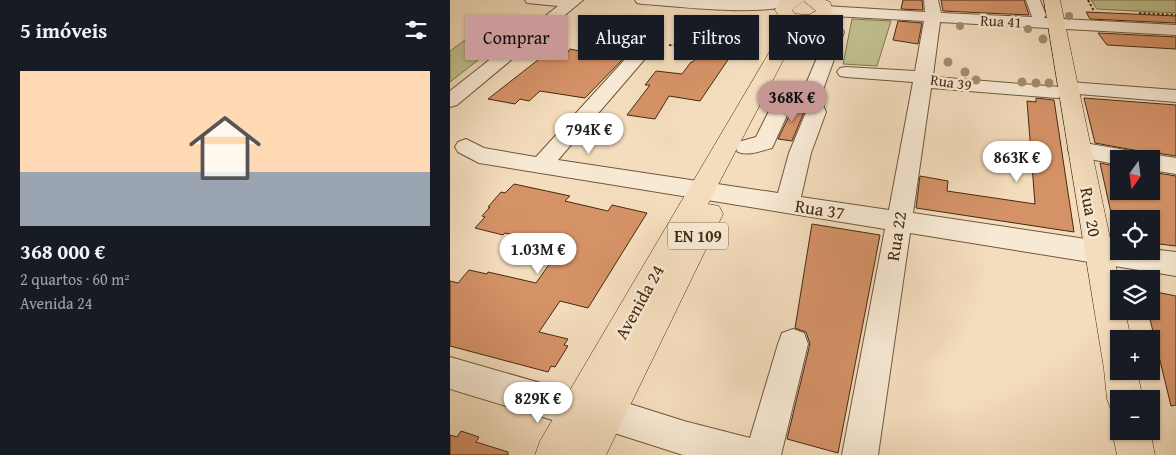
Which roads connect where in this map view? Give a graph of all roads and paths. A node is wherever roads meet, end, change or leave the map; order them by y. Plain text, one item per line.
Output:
1 (532, 0) edge
2 (642, 0) edge
3 (1033, 0) edge
4 (1052, 0) edge
5 (1088, 0) edge
6 (574, 2) edge
7 (808, 8) edge
8 (932, 9) edge
9 (1094, 11) dead end
10 (1048, 20) junction
11 (1176, 30) edge
12 (669, 44) dead end
13 (674, 45) edge
14 (634, 60) edge
15 (846, 72) dead end
16 (927, 80) junction
17 (1063, 90) junction
18 (1176, 96) edge
19 (450, 101) edge
20 (466, 147) dead end
21 (1080, 154) junction
22 (1110, 157) edge
23 (1110, 162) edge
24 (1160, 163) edge
25 (542, 166) junction
26 (1176, 166) edge
27 (711, 192) junction
28 (787, 204) junction
29 (898, 222) junction
30 (1098, 253) junction
31 (1176, 264) edge
32 (1113, 330) edge
33 (793, 344) dead end
34 (450, 373) edge
35 (593, 412) junction
36 (1133, 440) edge
37 (680, 446) edge
38 (554, 455) edge
39 (586, 455) edge
40 (749, 455) edge
41 (763, 455) edge
42 (860, 455) edge
43 (1136, 455) edge

1 - 6 street
2 - 7 street, Rua 41
3 - 10 street
4 - 10 main road, Rua 20
5 - 9 path
6 - 19 street
7 - 8 street, Rua 41
7 - 27 main road, Avenida 24 / EN 109
7 - 27 main road, Avenida 24 / EN 109
7 - 28 street
8 - 10 street, Rua 41
8 - 16 street, Rua 22
10 - 11 street, Rua 41
10 - 17 main road, Rua 20
12 - 13 path
14 - 25 street
15 - 16 street, Rua 39
16 - 17 street, Rua 39
16 - 29 street, Rua 22
17 - 18 street, Rua 39
17 - 21 main road, Rua 20
20 - 25 street, Rua 37
21 - 22 street
21 - 23 street
21 - 30 main road, Rua 20
24 - 26 street
25 - 27 street, Rua 37
27 - 28 street, Rua 37
27 - 35 main road, Avenida 24 / EN 109
28 - 29 street, Rua 37
29 - 30 street, Rua 37
29 - 42 street, Rua 22
30 - 31 street, Rua 37
30 - 32 main road, Rua 20
33 - 41 street
34 - 35 street
35 - 37 street
35 - 38 main road, Avenida 24 / EN 109
35 - 39 main road, Avenida 24 / EN 109
36 - 43 main road
37 - 40 street

